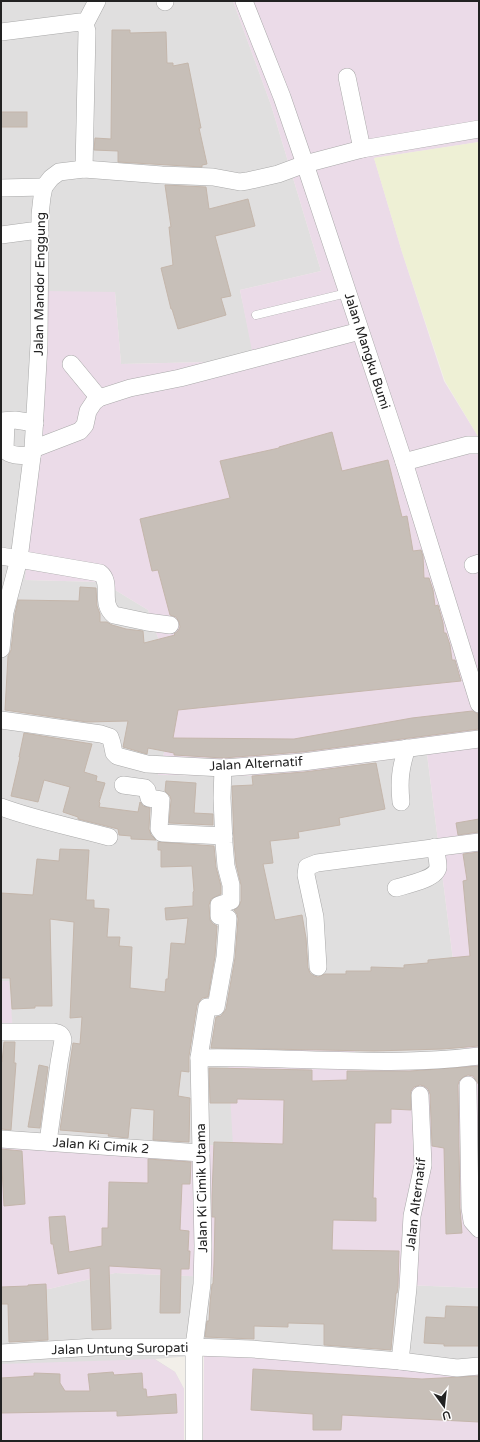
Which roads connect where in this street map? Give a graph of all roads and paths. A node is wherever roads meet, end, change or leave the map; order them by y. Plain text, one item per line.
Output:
1 (97, 1) edge
2 (244, 1) edge
3 (85, 24) junction
4 (1, 32) edge
5 (347, 77) dead end
6 (479, 129) edge
7 (362, 148) junction
8 (306, 164) junction
9 (84, 169) junction
10 (44, 187) junction
11 (1, 188) edge
12 (40, 233) junction
13 (1, 235) edge
14 (348, 293) junction
15 (256, 315) dead end
16 (360, 331) junction
17 (71, 364) dead end
18 (99, 398) junction
19 (3, 421) edge
20 (35, 423) junction
21 (479, 445) edge
22 (33, 452) junction
23 (404, 462) junction
24 (1, 556) edge
25 (19, 560) junction
26 (170, 624) dead end
27 (1, 649) edge
28 (479, 704) edge
29 (1, 720) edge
30 (479, 739) edge
31 (407, 748) junction
32 (223, 768) junction
33 (123, 785) dead end
34 (400, 802) dead end
35 (1, 807) edge
36 (224, 836) junction
37 (109, 837) dead end
38 (479, 842) edge
39 (435, 847) junction
40 (396, 888) dead end
41 (318, 966) dead end
42 (1, 1032) edge
43 (479, 1056) edge
44 (199, 1058) junction
45 (468, 1085) dead end
46 (420, 1095) dead end
47 (1, 1139) edge
48 (48, 1142) junction
49 (201, 1153) junction
50 (479, 1229) edge
51 (194, 1347) junction
52 (1, 1353) edge
53 (400, 1361) junction
54 (479, 1366) edge
55 (194, 1441) edge

1 - 3 street
2 - 8 street, Jalan Mangku Bumi
3 - 4 street
3 - 9 street
5 - 7 street
6 - 7 street
7 - 8 street
8 - 9 street
8 - 14 street, Jalan Mangku Bumi
9 - 10 street
10 - 11 street
10 - 12 street, Jalan Mandor Enggung
12 - 13 street
12 - 20 street, Jalan Mandor Enggung
14 - 15 lane
14 - 16 street, Jalan Mangku Bumi
16 - 18 street
16 - 23 street, Jalan Mangku Bumi
17 - 18 street
18 - 22 street
19 - 20 street
19 - 22 street
20 - 22 street, Jalan Mandor Enggung
21 - 23 street
22 - 25 street, Jalan Mandor Enggung
23 - 28 street, Jalan Mangku Bumi
24 - 25 street
25 - 26 street
25 - 27 street, Jalan Mandor Enggung
29 - 32 street, Jalan Alternatif
30 - 31 street, Jalan Alternatif
31 - 32 street, Jalan Alternatif
31 - 34 street
32 - 36 street, Jalan Ki Cimik Utama
33 - 36 street
35 - 37 street
36 - 44 street, Jalan Ki Cimik Utama
38 - 39 street
39 - 40 street
39 - 41 street
42 - 48 street
43 - 44 street
44 - 49 street, Jalan Ki Cimik Utama
45 - 50 street
46 - 53 street, Jalan Alternatif
47 - 48 street, Jalan Ki Cimik 2
48 - 49 street, Jalan Ki Cimik 2
49 - 51 street, Jalan Ki Cimik Utama
51 - 52 street, Jalan Untung Suropati
51 - 53 street
51 - 55 street, Jalan Untung Suropati
53 - 54 street

